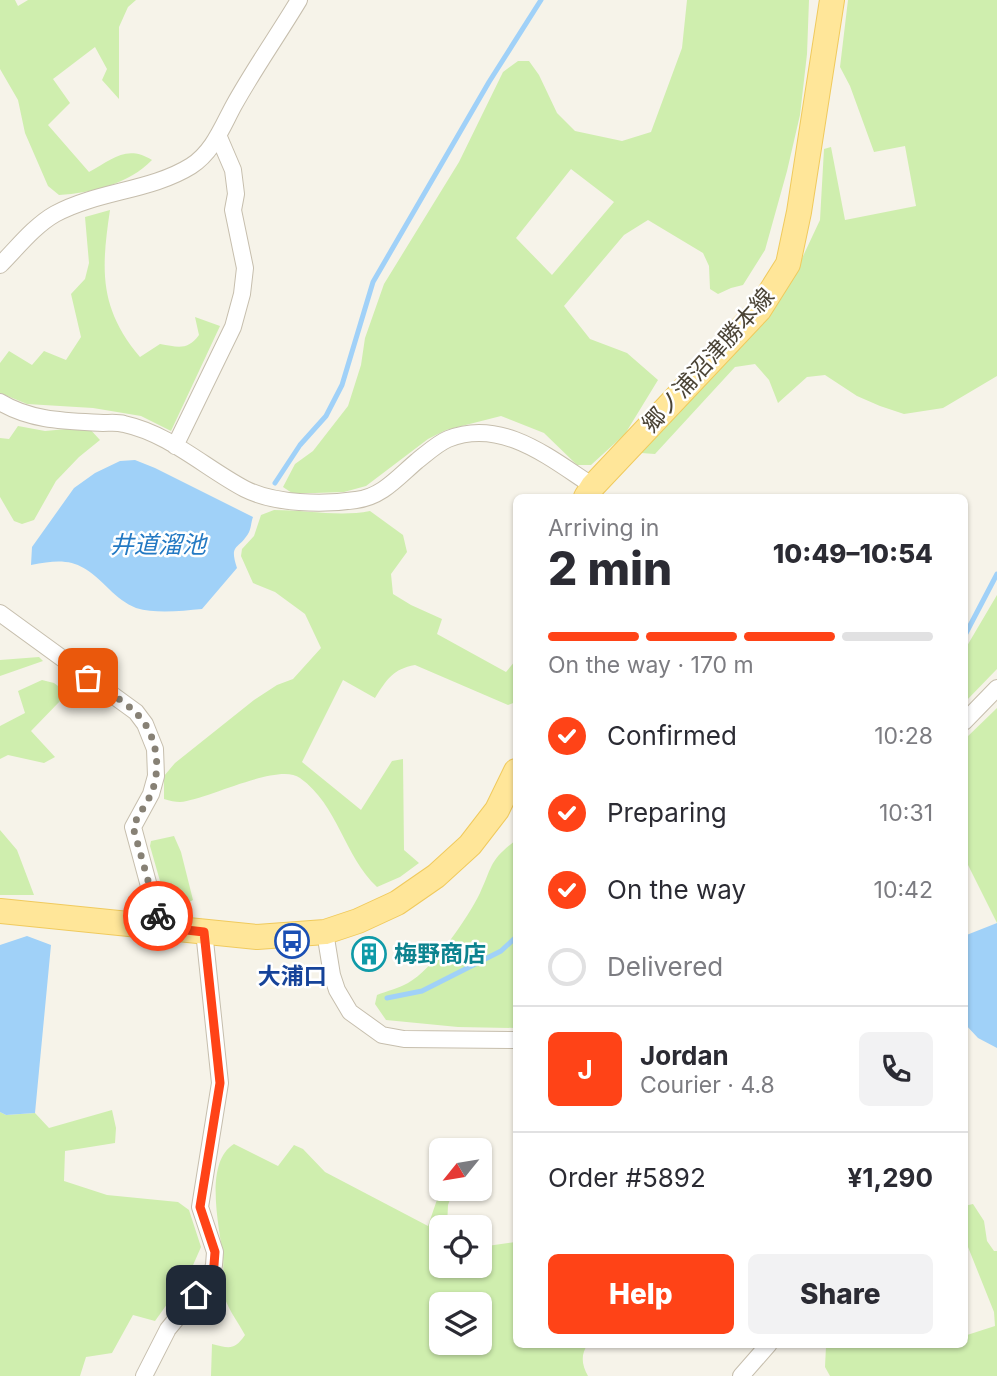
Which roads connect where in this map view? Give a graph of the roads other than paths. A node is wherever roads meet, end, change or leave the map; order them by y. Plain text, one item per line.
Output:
1 (299, 0) edge
2 (832, 0) edge
3 (219, 135) junction
4 (0, 265) edge
5 (0, 402) edge
6 (175, 446) junction
7 (590, 491) edge
8 (0, 613) edge
9 (997, 688) edge
10 (968, 718) edge
11 (513, 777) edge
12 (0, 911) edge
13 (160, 927) junction
14 (204, 932) junction
15 (325, 932) junction
16 (513, 1040) edge
17 (766, 1348) edge
18 (144, 1376) edge
19 (741, 1376) edge

1 - 3 street
2 - 7 main road, 郷ノ浦沼津勝本線
3 - 4 street
3 - 6 street
5 - 6 street
6 - 7 street
8 - 13 street
9 - 10 street
11 - 15 main road
12 - 13 main road
13 - 14 main road
14 - 15 main road
14 - 18 street
15 - 16 street
17 - 19 street

